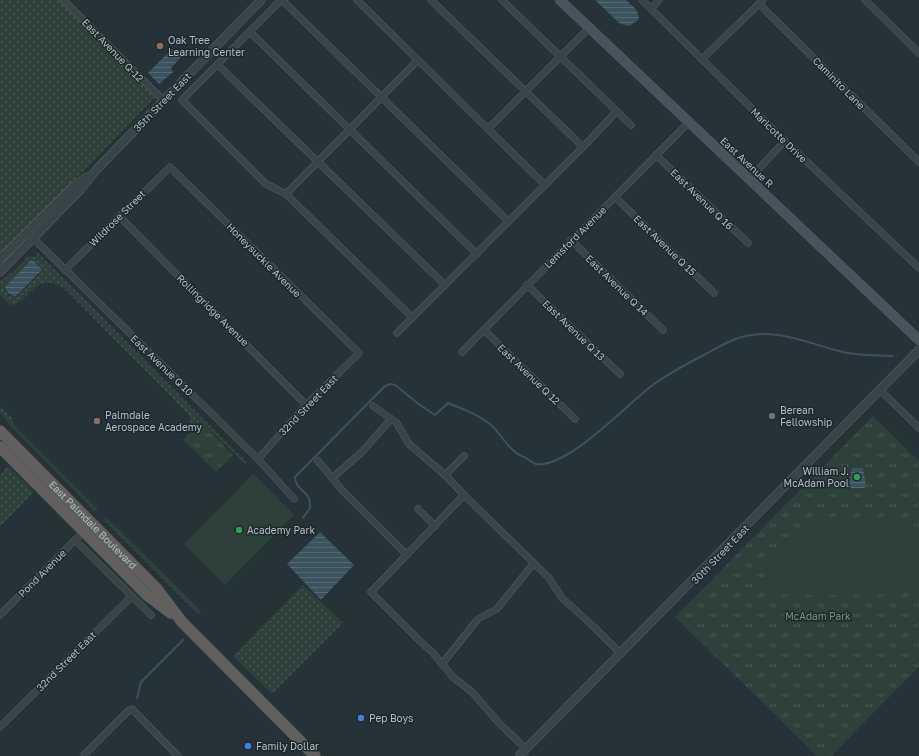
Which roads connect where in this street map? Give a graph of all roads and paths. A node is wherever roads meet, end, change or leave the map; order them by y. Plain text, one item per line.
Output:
1 (63, 0) edge
2 (261, 0) edge
3 (282, 0) edge
4 (357, 0) edge
5 (431, 0) edge
6 (502, 0) edge
7 (560, 0) edge
8 (642, 0) edge
9 (659, 0) edge
10 (865, 0) edge
11 (761, 2) edge
12 (651, 9) junction
13 (589, 28) junction
14 (250, 32) junction
15 (919, 53) edge
16 (560, 56) junction
17 (702, 59) junction
18 (418, 60) junction
19 (218, 65) junction
20 (526, 91) junction
21 (381, 97) junction
22 (162, 100) junction
23 (617, 111) junction
24 (689, 122) junction
25 (631, 125) dead end
26 (488, 129) junction
27 (349, 130) junction
28 (785, 142) junction
29 (583, 147) junction
30 (656, 155) junction
31 (318, 162) junction
32 (919, 162) edge
33 (170, 167) joint
34 (749, 179) junction
35 (545, 185) junction
36 (286, 194) junction
37 (615, 197) junction
38 (119, 216) junction
39 (508, 221) junction
40 (31, 235) junction
41 (571, 240) junction
42 (748, 243) dead end
43 (11, 248) junction
44 (477, 254) junction
45 (0, 259) edge
46 (0, 264) edge
47 (919, 268) edge
48 (65, 270) junction
49 (0, 272) edge
50 (445, 285) junction
51 (528, 285) junction
52 (714, 293) dead end
53 (412, 317) junction
54 (484, 330) junction
55 (663, 330) dead end
56 (397, 333) dead end
57 (919, 340) edge
58 (919, 350) edge
59 (462, 352) dead end
60 (359, 353) joint
61 (620, 374) dead end
62 (880, 390) junction
63 (306, 405) junction
64 (373, 406) dead end
65 (575, 418) dead end
66 (391, 419) junction
67 (0, 422) edge
68 (919, 428) edge
69 (0, 431) edge
70 (0, 447) edge
71 (22, 453) junction
72 (464, 456) dead end
73 (258, 459) junction
74 (318, 461) dead end
75 (445, 475) junction
76 (332, 478) junction
77 (464, 495) junction
78 (294, 499) dead end
79 (418, 509) dead end
80 (96, 518) dead end
81 (435, 526) junction
82 (84, 531) junction
83 (75, 540) junction
84 (407, 555) junction
85 (533, 564) junction
86 (153, 586) junction
87 (132, 596) junction
88 (0, 615) edge
89 (151, 615) dead end
90 (182, 622) junction
91 (621, 654) junction
92 (442, 664) junction
93 (0, 727) edge
94 (526, 749) junction
95 (83, 756) edge
96 (178, 756) edge
97 (315, 756) edge
98 (519, 756) edge

1 - 22 street, East Avenue Q-12
2 - 22 street, 35th Street East
3 - 14 street
3 - 21 street
4 - 18 street
5 - 20 street
6 - 16 street
7 - 13 main road, East Avenue R
8 - 12 street, Maricotte Drive
9 - 12 street
10 - 15 street
11 - 17 street
11 - 32 street, Caminito Lane
12 - 17 street, Maricotte Drive
13 - 16 street
13 - 24 main road, East Avenue R
14 - 19 street
14 - 27 street
16 - 20 street
16 - 23 street
17 - 28 street, Maricotte Drive
18 - 21 street
18 - 26 street
19 - 31 street
19 - 36 street
20 - 26 street
20 - 29 street
21 - 27 street
21 - 39 street
22 - 40 street, 35th Street East
23 - 25 street
23 - 29 street
24 - 30 street, Lemsford Avenue
24 - 34 main road, East Avenue R
26 - 35 street
27 - 31 street
27 - 44 street
28 - 34 street
28 - 47 street, Maricotte Drive
29 - 35 street
30 - 37 street, Lemsford Avenue
30 - 42 street, East Avenue Q 16
31 - 36 street
31 - 50 street
33 - 38 street, Wildrose Street
33 - 60 street, Honeysuckle Avenue
34 - 57 main road, East Avenue R
35 - 39 street
36 - 53 street
37 - 41 street, Lemsford Avenue
37 - 52 street, East Avenue Q 15
38 - 48 street, Wildrose Street
38 - 63 street, Rollingridge Avenue
39 - 44 street
40 - 43 street, 35th Street East
40 - 48 street, East Avenue Q 10
40 - 49 street, 35th Street East
41 - 51 street, Lemsford Avenue
41 - 55 street, East Avenue Q 14
43 - 45 street, 35th Street East
43 - 46 street
44 - 50 street
48 - 73 street, East Avenue Q 10
50 - 53 street
51 - 54 street, Lemsford Avenue
51 - 61 street, East Avenue Q 13
53 - 56 street
54 - 59 street, Lemsford Avenue
54 - 65 street, East Avenue Q 12
58 - 62 street, 30th Street East
60 - 63 street, 32nd Street East
62 - 68 street
62 - 91 street, 30th Street East
63 - 73 street, 32nd Street East
64 - 66 street
66 - 75 street
66 - 76 street
67 - 71 highway
69 - 71 highway, East Palmdale Boulevard
70 - 82 highway, East Palmdale Boulevard
71 - 86 highway, East Palmdale Boulevard
72 - 75 street
73 - 78 street, East Avenue Q 10
74 - 76 street
75 - 77 street
76 - 84 street
77 - 81 street
77 - 85 street
79 - 81 street
80 - 86 highway
81 - 84 street
82 - 83 street, Pond Avenue
82 - 90 highway, East Palmdale Boulevard
83 - 87 street
83 - 88 street, Pond Avenue
84 - 92 street
85 - 91 street
85 - 92 street
86 - 90 highway, East Palmdale Boulevard
87 - 89 street
87 - 93 street, 32nd Street East
90 - 97 highway, East Palmdale Boulevard
91 - 94 street, 30th Street East
92 - 94 street
94 - 98 street, 30th Street East
95 - 96 street

